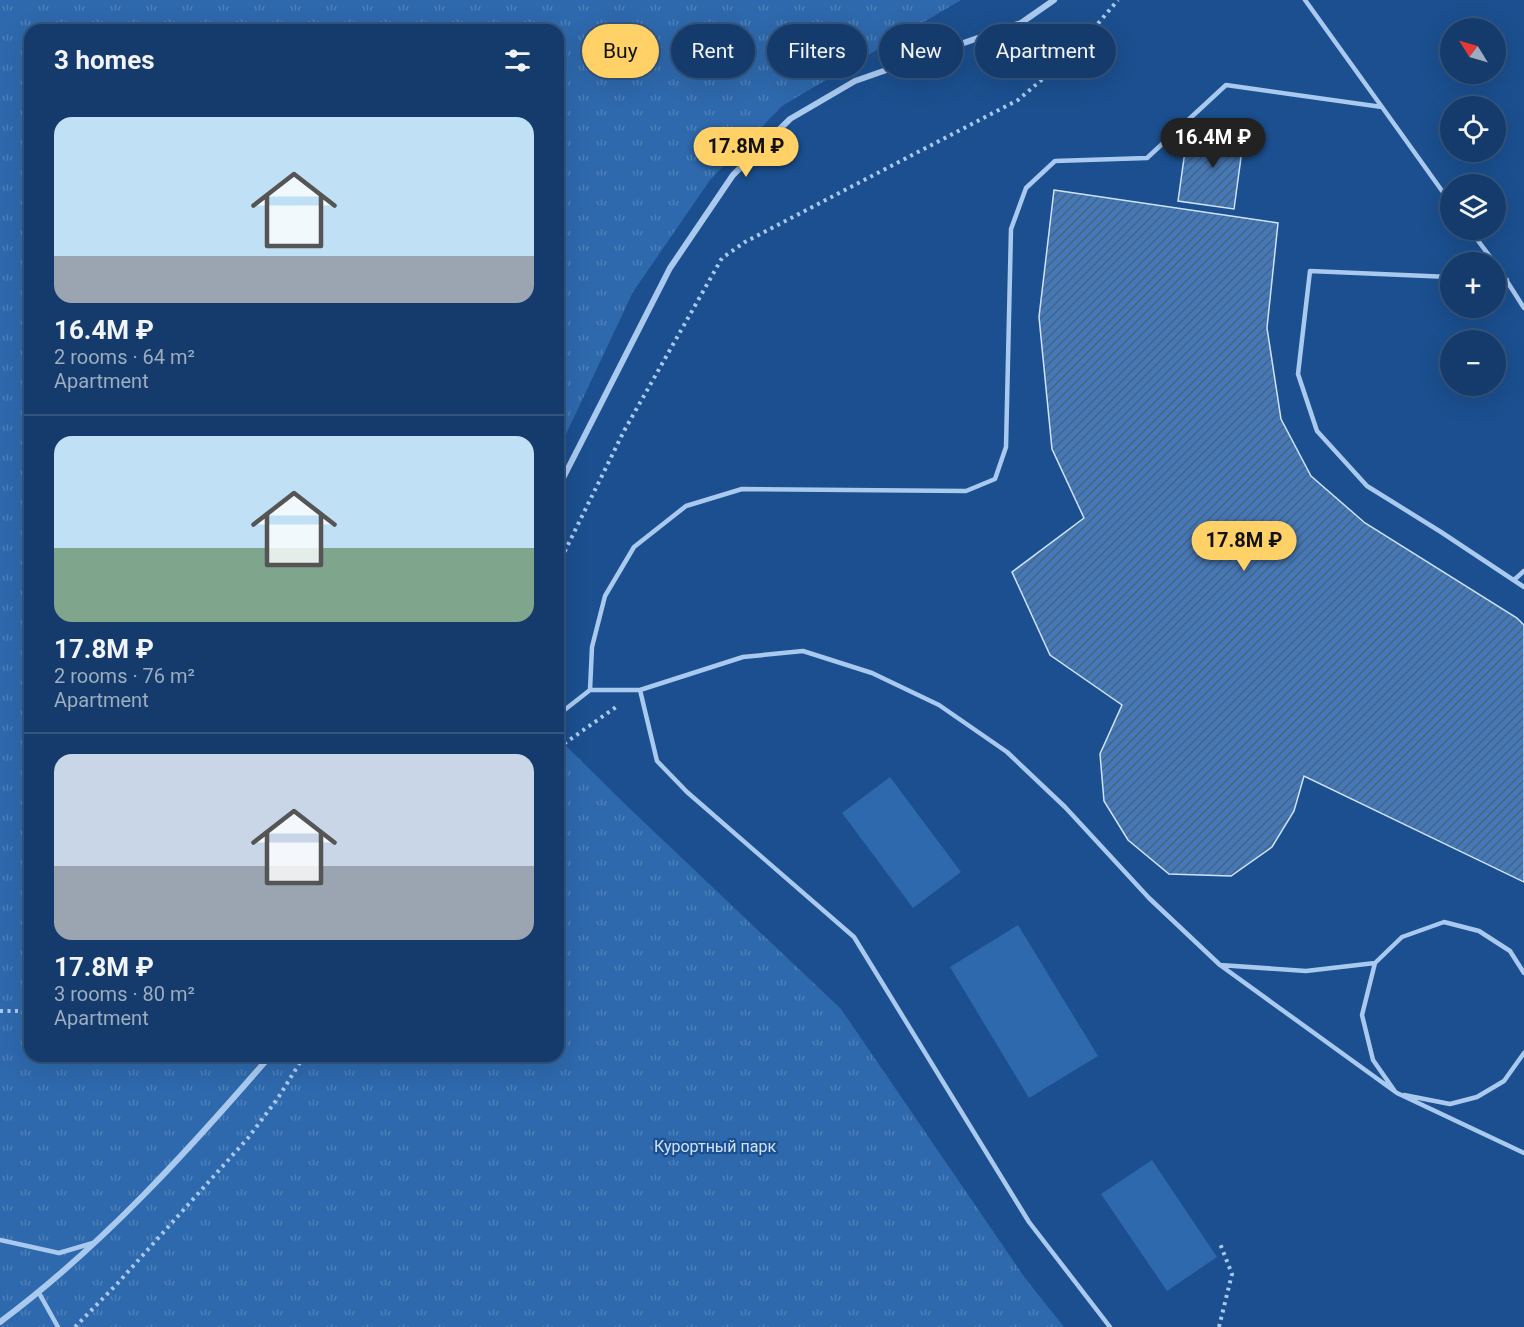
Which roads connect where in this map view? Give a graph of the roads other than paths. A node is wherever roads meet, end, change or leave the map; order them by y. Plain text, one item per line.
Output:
1 (1054, 0) edge
2 (1305, 0) edge
3 (1382, 107) junction
4 (1440, 188) edge
5 (1478, 240) edge
6 (1487, 252) edge
7 (1440, 277) edge
8 (1507, 280) edge
9 (1524, 308) edge
10 (564, 476) edge
11 (1524, 571) edge
12 (1514, 580) junction
13 (1524, 587) edge
14 (590, 690) junction
15 (640, 690) junction
16 (564, 710) edge
17 (1375, 963) junction
18 (1220, 964) junction
19 (1524, 973) edge
20 (1524, 1053) edge
21 (265, 1062) edge
22 (1396, 1093) junction
23 (1524, 1153) edge
24 (0, 1240) edge
25 (95, 1242) junction
26 (39, 1293) junction
27 (0, 1322) edge
28 (58, 1327) edge
29 (1110, 1327) edge

1 - 10 street
2 - 3 lane
3 - 4 lane
3 - 14 lane
5 - 6 lane
7 - 12 lane
8 - 9 lane
11 - 12 lane
12 - 13 lane
14 - 15 lane
14 - 16 lane
15 - 18 lane
15 - 29 lane
17 - 18 lane
17 - 19 lane
17 - 22 lane
18 - 22 lane
20 - 22 lane
21 - 25 street
22 - 23 lane
24 - 25 lane
25 - 26 street
26 - 27 street
26 - 28 lane

